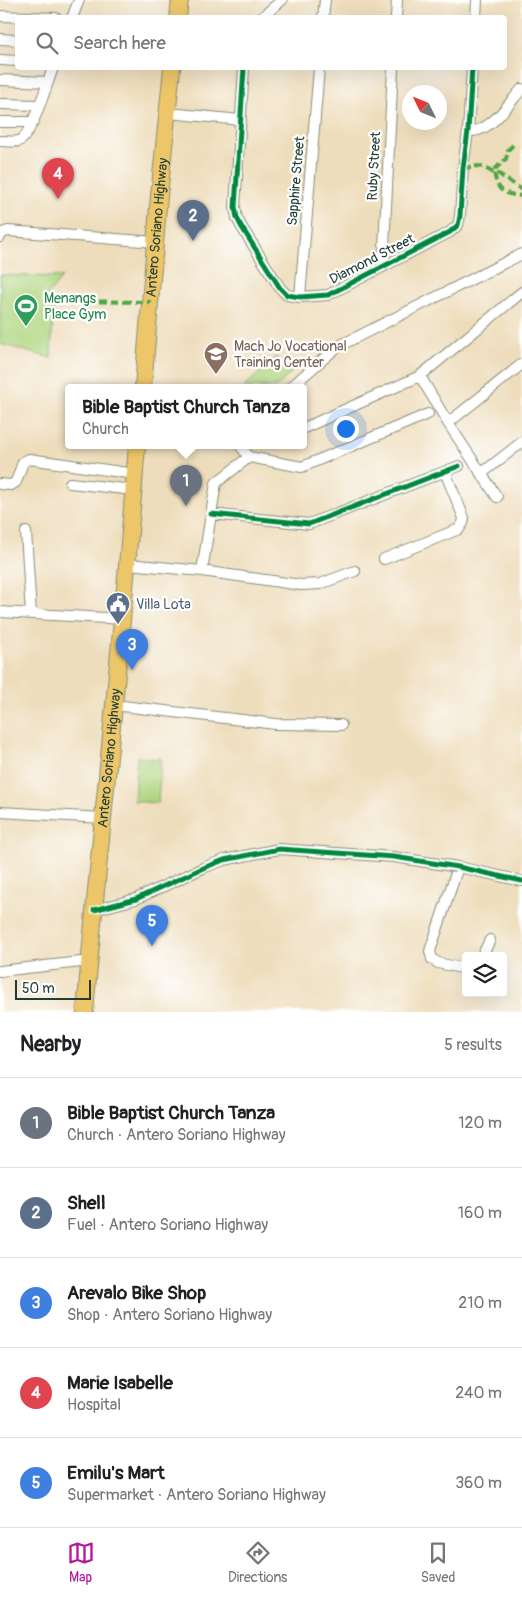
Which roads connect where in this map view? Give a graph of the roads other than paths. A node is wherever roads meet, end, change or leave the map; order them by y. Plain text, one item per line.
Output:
1 (78, 0) edge
2 (180, 0) edge
3 (282, 0) edge
4 (325, 0) edge
5 (397, 0) edge
6 (477, 0) edge
7 (73, 15) edge
8 (178, 15) edge
9 (264, 15) edge
10 (323, 15) edge
11 (396, 15) edge
12 (476, 15) edge
13 (0, 16) edge
14 (15, 17) edge
15 (0, 39) edge
16 (15, 40) edge
17 (0, 60) edge
18 (15, 61) edge
19 (52, 70) edge
20 (172, 70) edge
21 (244, 70) edge
22 (319, 70) edge
23 (393, 70) edge
24 (472, 70) edge
25 (0, 80) edge
26 (48, 82) junction
27 (522, 89) edge
28 (0, 104) edge
29 (39, 105) junction
30 (168, 113) junction
31 (241, 120) junction
32 (0, 122) edge
33 (34, 122) junction
34 (468, 131) junction
35 (0, 141) edge
36 (0, 237) edge
37 (156, 242) junction
38 (522, 254) edge
39 (382, 267) junction
40 (522, 292) edge
41 (300, 297) junction
42 (522, 364) edge
43 (420, 376) junction
44 (143, 384) edge
45 (295, 384) edge
46 (428, 414) dead end
47 (448, 423) junction
48 (307, 427) edge
49 (522, 442) edge
50 (137, 449) edge
51 (244, 449) edge
52 (249, 457) junction
53 (459, 466) dead end
54 (445, 472) junction
55 (481, 474) junction
56 (134, 482) junction
57 (70, 483) dead end
58 (0, 484) edge
59 (497, 497) dead end
60 (211, 514) junction
61 (26, 532) dead end
62 (384, 559) dead end
63 (128, 564) junction
64 (202, 571) junction
65 (356, 571) dead end
66 (0, 612) edge
67 (30, 614) junction
68 (123, 619) junction
69 (114, 705) junction
70 (341, 725) dead end
71 (0, 812) edge
72 (103, 818) junction
73 (458, 867) junction
74 (522, 881) edge
75 (94, 910) junction
76 (490, 940) dead end
77 (484, 952) edge
78 (90, 961) junction
79 (462, 968) edge
80 (0, 971) edge
81 (85, 1012) edge

1 - 7 street
2 - 8 main road
3 - 9 street
4 - 10 street
5 - 11 street
6 - 12 street
13 - 14 street
15 - 16 street
17 - 18 street
19 - 26 street
20 - 30 main road, Antero Soriano Highway
21 - 31 street
22 - 41 street, Sapphire Street
23 - 39 street, Ruby Street
24 - 34 street, Diamond Street
25 - 26 street
26 - 29 street
27 - 34 street
28 - 29 street
29 - 33 street
30 - 31 street
30 - 37 main road, Antero Soriano Highway
31 - 41 street
32 - 33 street
33 - 35 street
34 - 39 street, Diamond Street
36 - 37 street
37 - 44 main road, Antero Soriano Highway
38 - 45 street
39 - 41 street, Diamond Street
40 - 43 street
42 - 47 street
43 - 47 street
43 - 48 street
46 - 52 street
47 - 55 street
49 - 55 street
50 - 56 main road, Antero Soriano Highway
51 - 52 street
52 - 60 street
53 - 54 street
54 - 60 street
54 - 62 street
55 - 59 street
56 - 57 street
56 - 58 street
56 - 63 main road, Antero Soriano Highway
60 - 64 street
61 - 67 street
63 - 64 street
63 - 68 main road, Antero Soriano Highway
64 - 65 street
66 - 67 street
67 - 68 street
68 - 69 main road, Antero Soriano Highway
69 - 70 street
69 - 72 main road, Antero Soriano Highway
71 - 72 street
72 - 75 main road, Antero Soriano Highway
73 - 74 street
73 - 75 street
73 - 79 street
75 - 78 main road, Antero Soriano Highway
76 - 77 street
78 - 80 street
78 - 81 main road, Antero Soriano Highway

